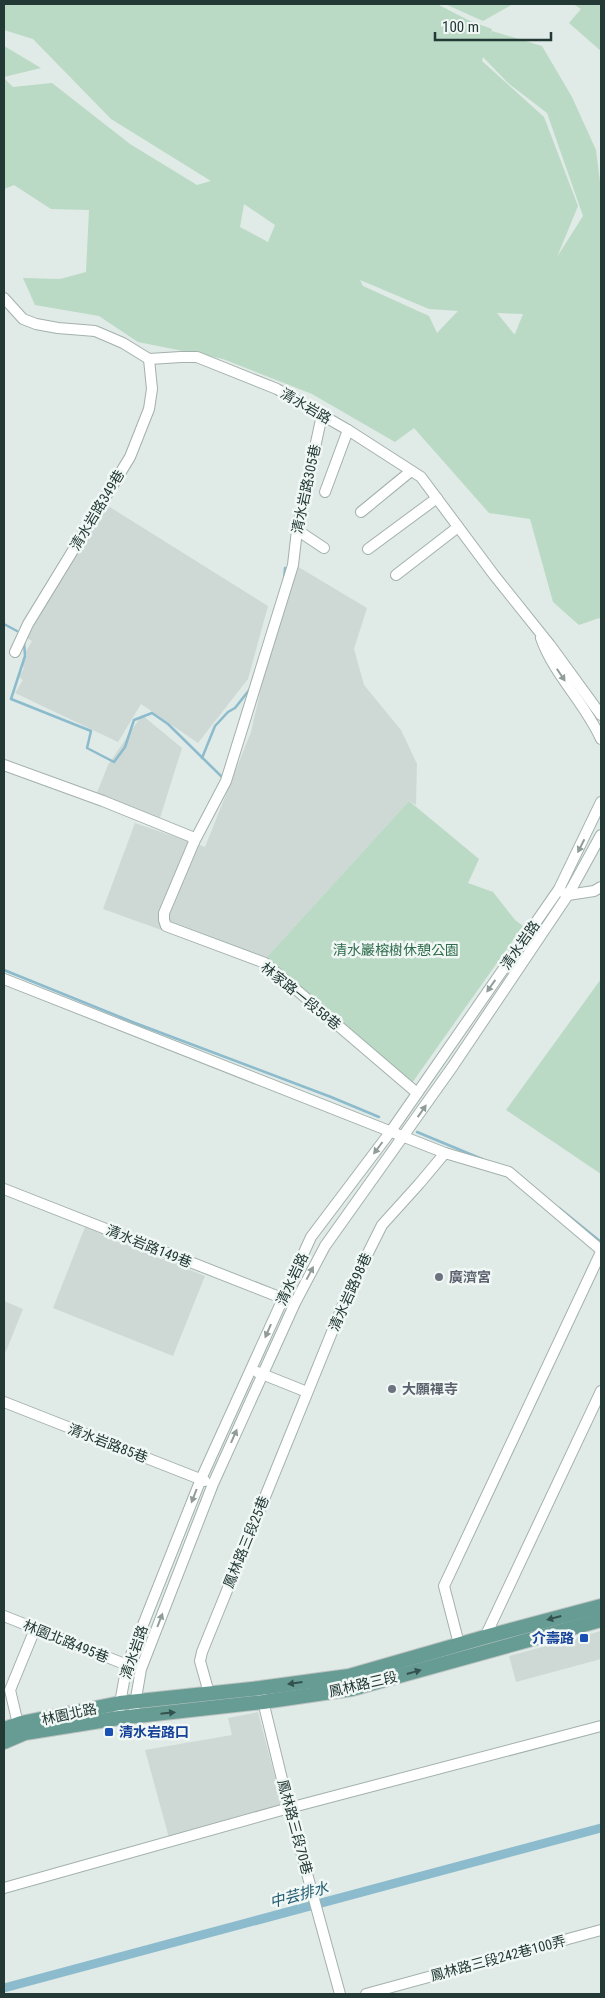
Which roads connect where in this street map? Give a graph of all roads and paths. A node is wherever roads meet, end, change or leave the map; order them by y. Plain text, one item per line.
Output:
1 (4, 298) edge
2 (149, 359) junction
3 (322, 415) junction
4 (348, 430) junction
5 (411, 471) junction
6 (325, 492) dead end
7 (437, 498) junction
8 (361, 512) dead end
9 (458, 527) junction
10 (297, 530) junction
11 (324, 548) dead end
12 (368, 549) dead end
13 (396, 575) dead end
14 (539, 632) junction
15 (15, 652) dead end
16 (601, 715) edge
17 (601, 739) edge
18 (4, 765) edge
19 (601, 802) edge
20 (601, 835) edge
21 (194, 842) junction
22 (601, 886) edge
23 (564, 892) junction
24 (4, 979) edge
25 (417, 1093) junction
26 (391, 1131) junction
27 (404, 1137) junction
28 (444, 1153) junction
29 (4, 1189) edge
30 (601, 1251) edge
31 (282, 1298) junction
32 (295, 1303) junction
33 (250, 1370) junction
34 (262, 1374) junction
35 (601, 1391) edge
36 (308, 1392) junction
37 (4, 1402) edge
38 (201, 1479) junction
39 (213, 1484) junction
40 (4, 1616) edge
41 (600, 1616) edge
42 (35, 1629) junction
43 (485, 1637) junction
44 (459, 1644) junction
45 (127, 1665) junction
46 (209, 1694) junction
47 (262, 1695) junction
48 (135, 1701) junction
49 (120, 1703) junction
50 (134, 1716) junction
51 (119, 1718) junction
52 (18, 1724) junction
53 (601, 1726) edge
54 (4, 1730) edge
55 (4, 1742) edge
56 (289, 1808) junction
57 (4, 1888) edge
58 (601, 1930) edge
59 (340, 1994) edge
60 (366, 1994) edge

1 - 2 street
2 - 3 street, 清水岩路
2 - 15 street, 清水岩路349巷
3 - 4 street, 清水岩路
3 - 10 street, 清水岩路305巷
4 - 5 street, 清水岩路
4 - 6 street
5 - 7 street, 清水岩路
5 - 8 street
7 - 9 street, 清水岩路
7 - 12 street
9 - 13 street
9 - 14 street, 清水岩路
10 - 11 street
10 - 21 street, 清水岩路305巷
14 - 16 street, 清水岩路
14 -> 17 street, 清水岩路
18 - 21 street
19 -> 23 street, 清水岩路
20 - 23 street, 清水岩路
21 - 25 street, 林家路一段58巷
22 - 23 street
23 -> 25 street, 清水岩路
27 -> 23 street, 清水岩路
24 - 26 street
25 - 26 street, 清水岩路
26 - 27 street
26 -> 31 street, 清水岩路
27 - 28 street
32 -> 27 street, 清水岩路
28 - 30 street
28 - 36 street, 清水岩路98巷
29 - 31 street, 清水岩路149巷
30 - 44 street
31 - 32 street, 清水岩路149巷
31 -> 33 street, 清水岩路
32 - 34 street, 清水岩路
33 - 34 street
33 - 38 street, 清水岩路
34 - 36 street
39 -> 34 street, 清水岩路
35 - 43 street
36 - 46 street, 鳳林路三段25巷
37 - 38 street, 清水岩路85巷
38 - 39 street, 清水岩路85巷
38 -> 45 street, 清水岩路
48 -> 39 street, 清水岩路
40 - 42 street, 林園北路495巷
41 -> 43 main road, 鳳林路三段
47 -> 41 main road, 鳳林路三段
42 - 45 street, 林園北路495巷
42 - 52 street
43 - 44 main road, 鳳林路三段
44 -> 47 main road, 鳳林路三段
45 - 49 street, 清水岩路
46 - 47 main road, 鳳林路三段
46 - 48 main road, 鳳林路三段
50 -> 47 main road, 鳳林路三段
47 - 56 street, 鳳林路三段70巷
48 - 49 main road, 林園北路
48 - 50 street, 清水岩路
49 - 51 street, 清水岩路
49 - 52 main road, 林園北路
50 - 51 main road, 鳳林路三段
51 - 55 main road, 林園北路
52 - 54 main road, 林園北路
53 - 56 street
56 - 57 street
56 - 59 street, 鳳林路三段70巷
58 - 60 street, 鳳林路三段242巷100弄

